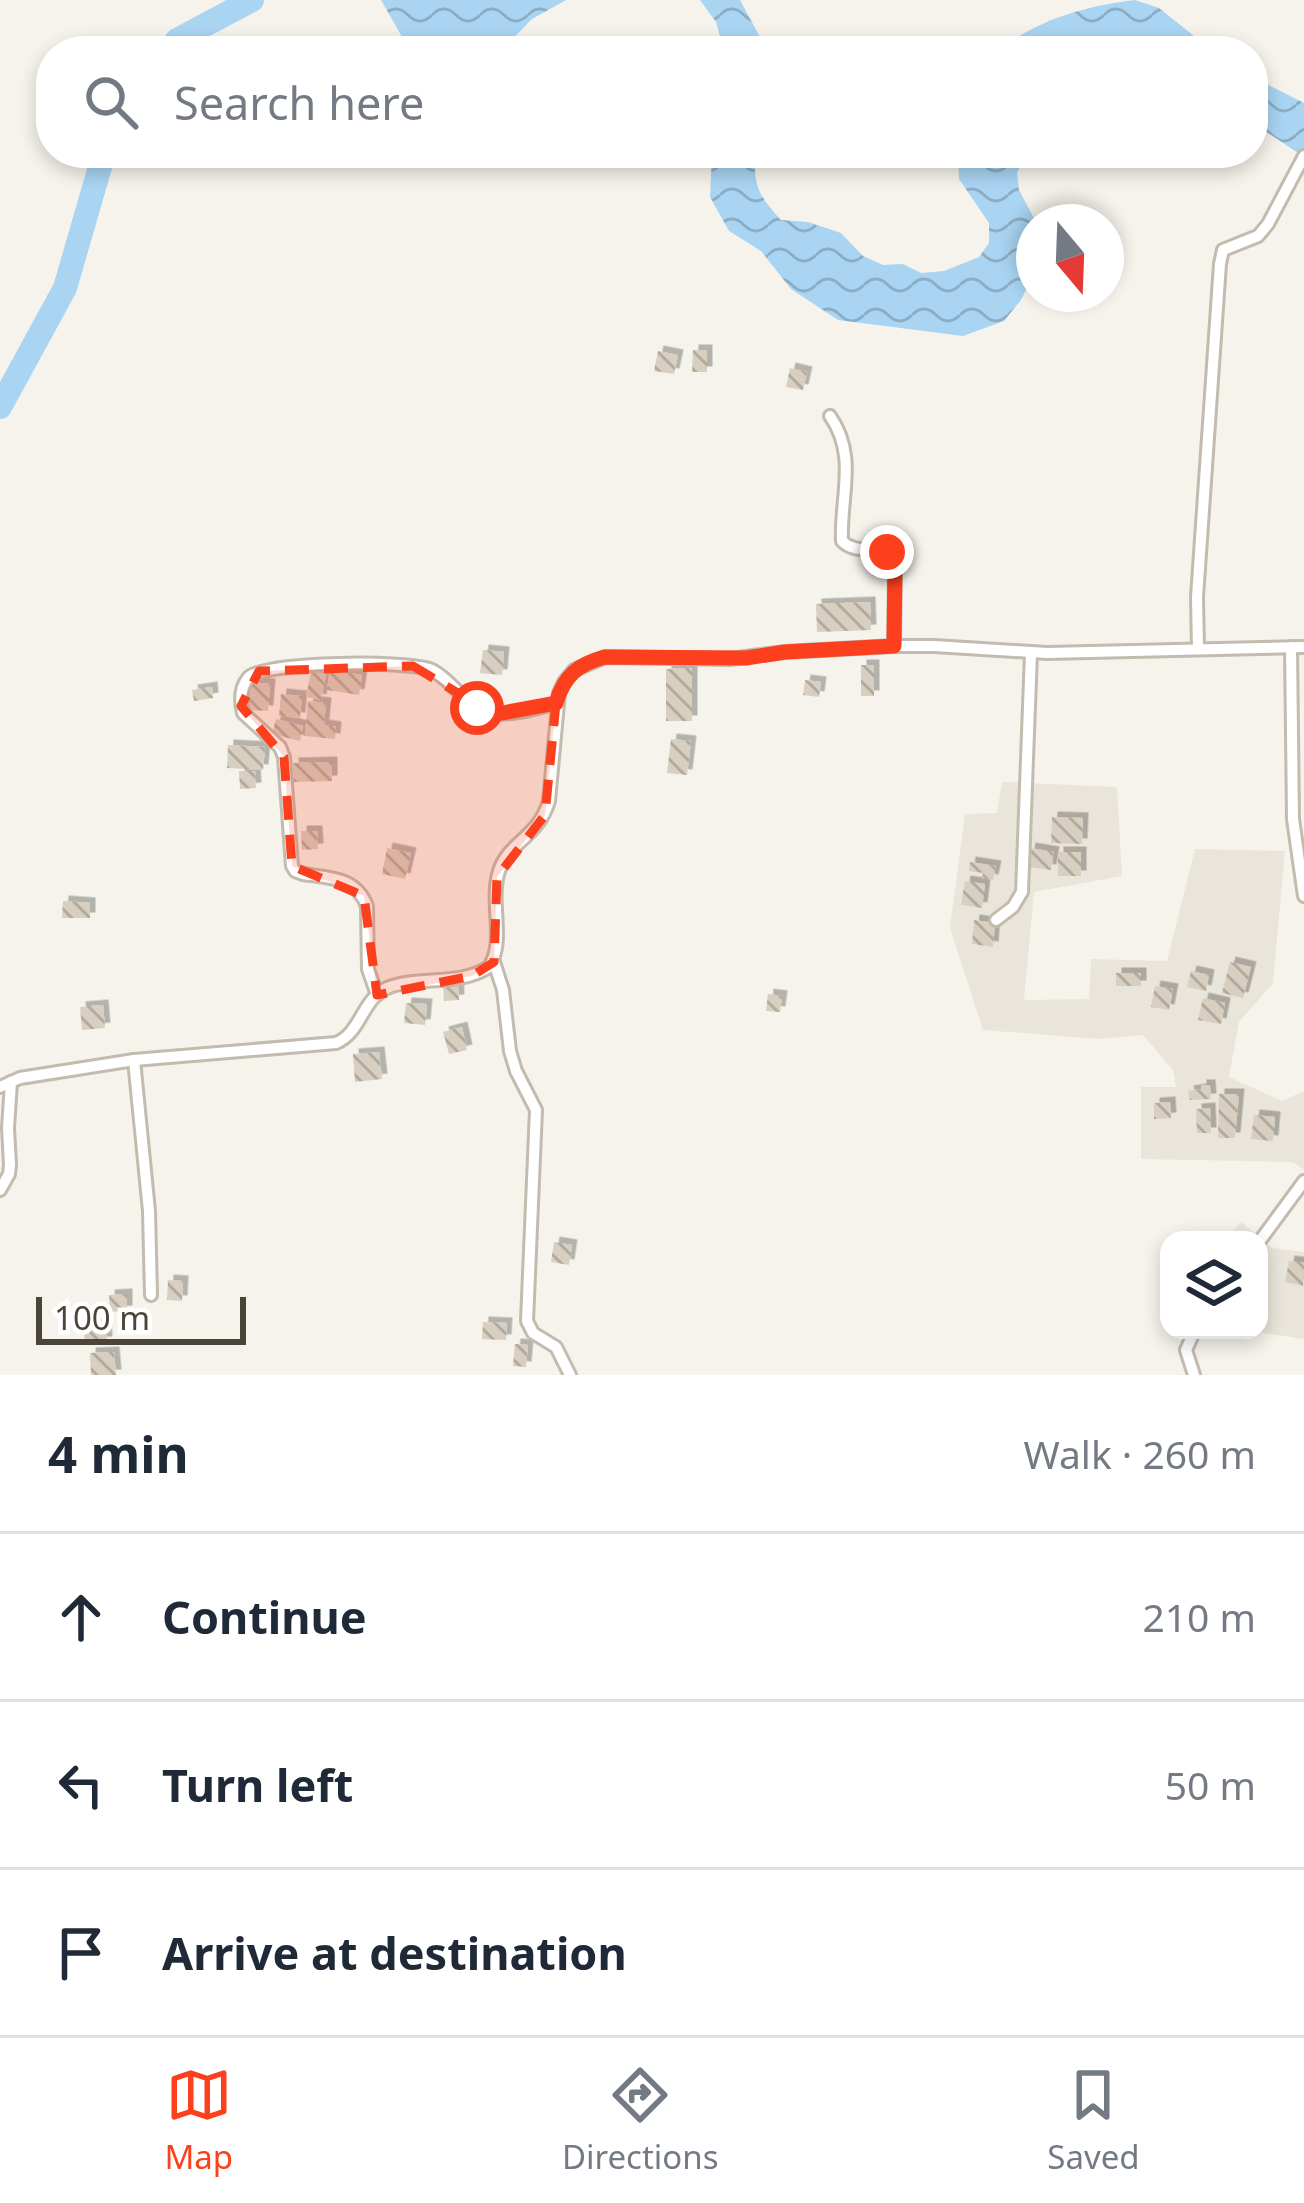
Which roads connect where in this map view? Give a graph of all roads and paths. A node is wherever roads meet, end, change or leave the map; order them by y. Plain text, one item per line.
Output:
1 (1304, 156) edge
2 (830, 416) dead end
3 (894, 646) junction
4 (1297, 647) edge
5 (1198, 649) junction
6 (1031, 652) junction
7 (556, 703) junction
8 (1304, 896) edge
9 (996, 920) dead end
10 (494, 962) junction
11 (376, 995) junction
12 (134, 1060) junction
13 (6, 1084) edge
14 (1304, 1181) edge
15 (0, 1190) edge
16 (1267, 1231) edge
17 (151, 1295) dead end
18 (1191, 1339) edge
19 (570, 1375) edge
20 (1194, 1375) edge

1 - 5 street
2 - 3 street
3 - 6 street
3 - 7 street
4 - 5 street
4 - 8 street
5 - 6 street
6 - 9 street
7 - 10 street
7 - 11 street
10 - 11 street
10 - 19 street
11 - 12 street
12 - 13 street
12 - 17 street
13 - 15 street
14 - 16 street
18 - 20 street

